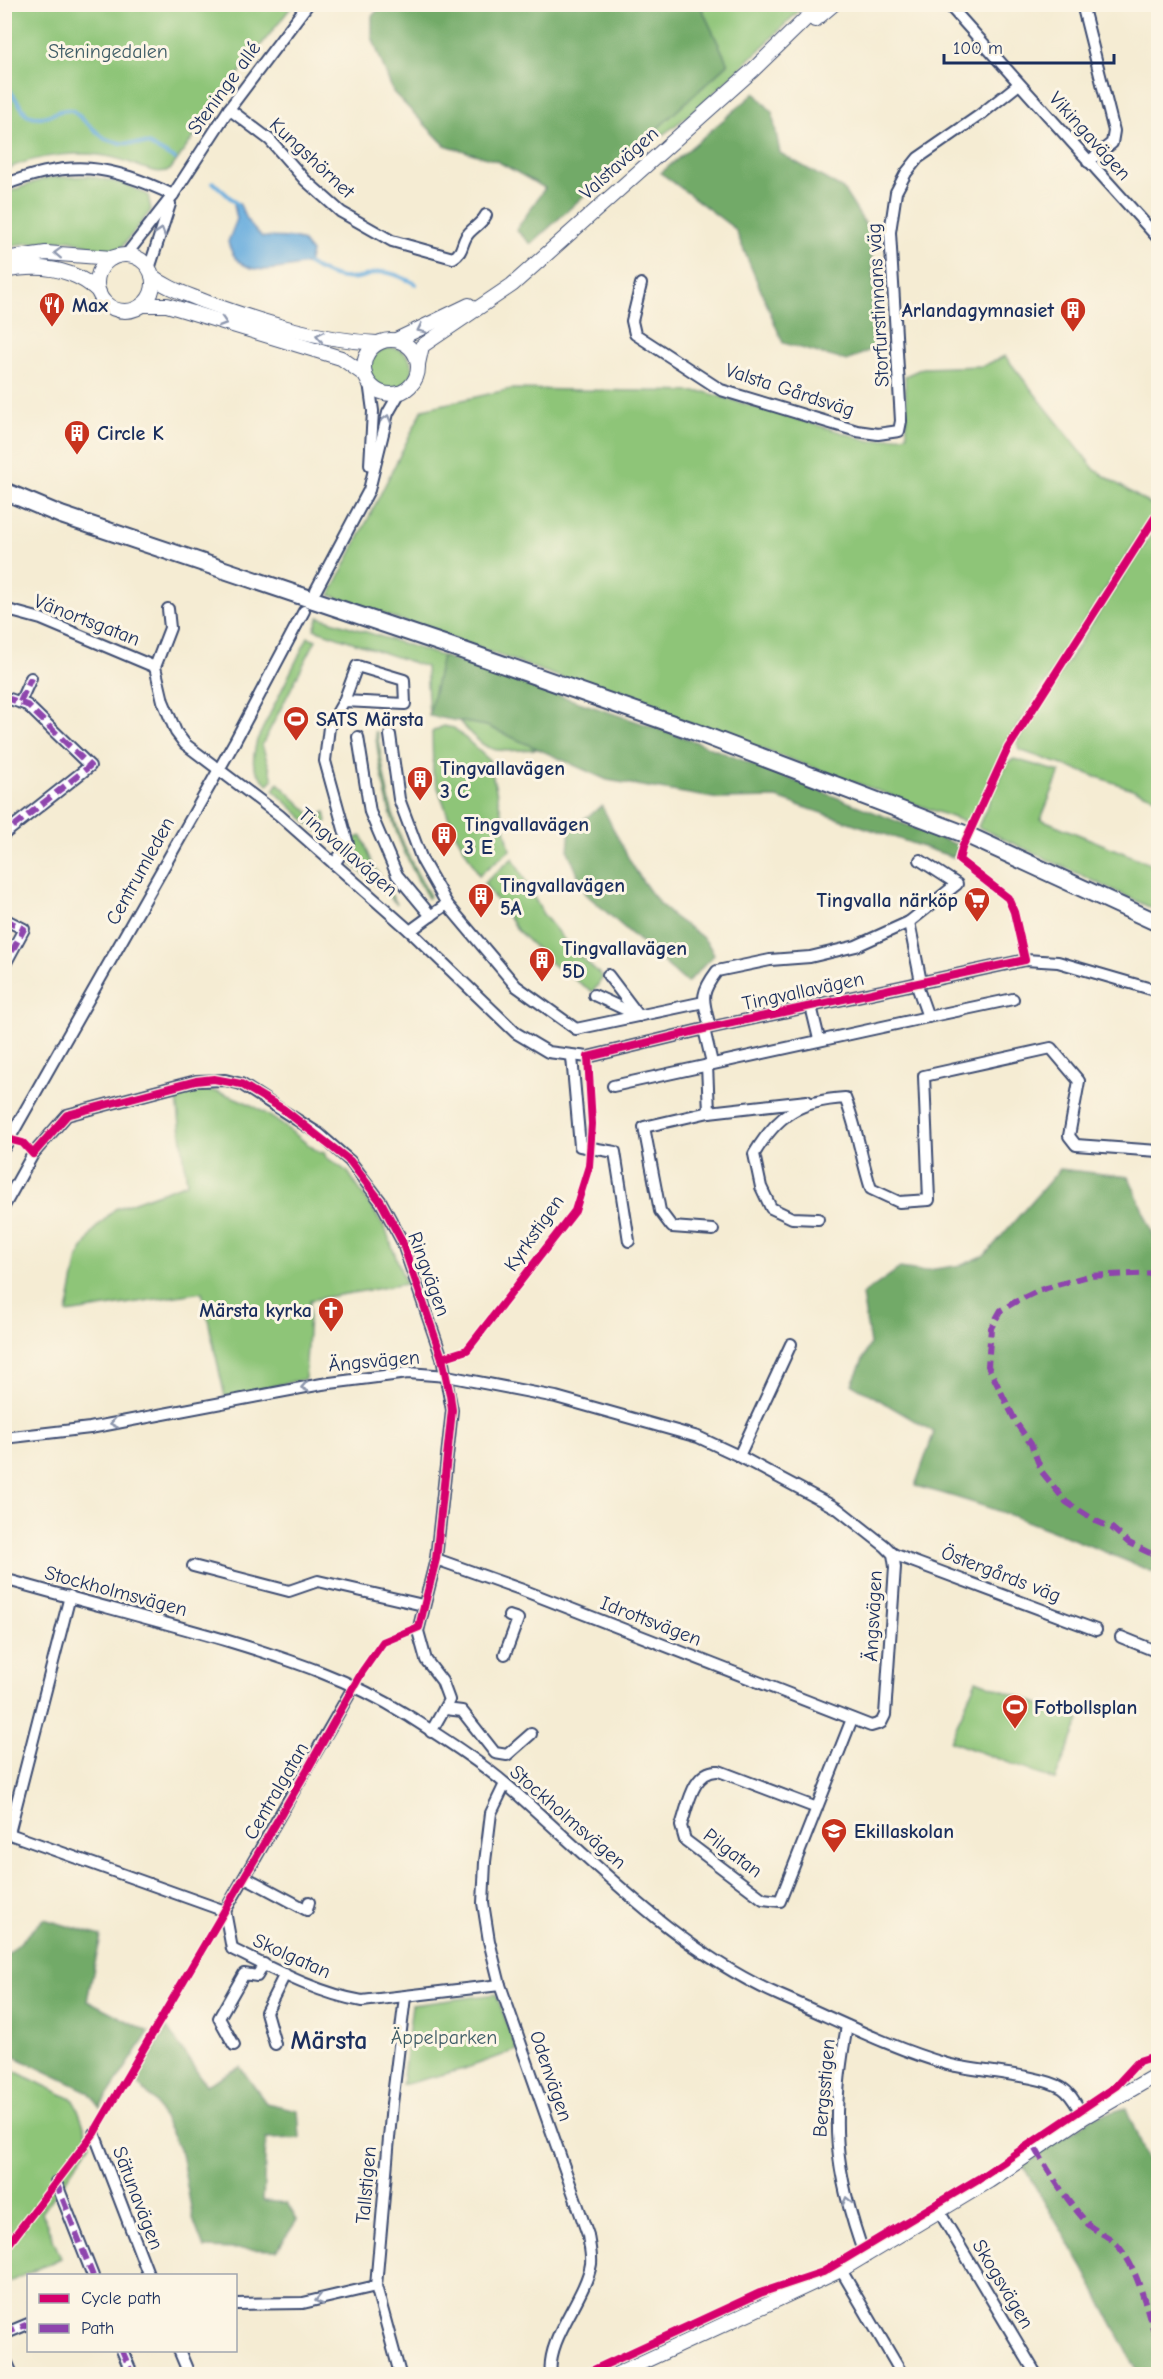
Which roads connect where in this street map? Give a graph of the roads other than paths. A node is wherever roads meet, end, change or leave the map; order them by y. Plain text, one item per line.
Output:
1 (308, 4) edge
2 (820, 4) edge
3 (834, 4) edge
4 (948, 4) edge
5 (1082, 4) edge
6 (753, 70) junction
7 (1019, 84) junction
8 (229, 109) junction
9 (1088, 162) junction
10 (4, 185) edge
11 (173, 195) junction
12 (486, 215) dead end
13 (1158, 238) edge
14 (119, 257) junction
15 (4, 260) edge
16 (4, 272) edge
17 (150, 272) junction
18 (641, 284) dead end
19 (512, 285) junction
20 (99, 292) junction
21 (142, 305) junction
22 (396, 340) junction
23 (377, 343) junction
24 (418, 364) junction
25 (367, 378) junction
26 (400, 392) junction
27 (893, 434) joint
28 (369, 490) junction
29 (4, 491) edge
30 (4, 503) edge
31 (61, 515) junction
32 (316, 590) dead end
33 (4, 609) edge
34 (168, 609) dead end
35 (304, 611) dead end
36 (155, 667) junction
37 (31, 678) dead end
38 (4, 697) edge
39 (344, 701) junction
40 (20, 702) junction
41 (390, 735) dead end
42 (358, 737) dead end
43 (218, 768) junction
44 (4, 834) edge
45 (921, 860) dead end
46 (334, 864) junction
47 (447, 904) junction
48 (431, 915) junction
49 (4, 919) edge
50 (909, 922) junction
51 (1158, 923) edge
52 (410, 931) junction
53 (4, 966) edge
54 (608, 975) dead end
55 (919, 983) junction
56 (1158, 991) edge
57 (594, 994) dead end
58 (1013, 999) dead end
59 (704, 1002) junction
60 (811, 1006) junction
61 (639, 1016) junction
62 (928, 1017) junction
63 (707, 1028) junction
64 (819, 1039) junction
65 (572, 1057) junction
66 (709, 1064) junction
67 (613, 1086) dead end
68 (814, 1100) junction
69 (709, 1112) junction
70 (4, 1148) edge
71 (1158, 1151) edge
72 (4, 1206) edge
73 (819, 1219) dead end
74 (713, 1230) dead end
75 (629, 1241) dead end
76 (791, 1344) dead end
77 (447, 1376) junction
78 (4, 1438) edge
79 (739, 1456) junction
80 (893, 1554) junction
81 (436, 1559) junction
82 (193, 1566) dead end
83 (4, 1579) edge
84 (70, 1596) junction
85 (423, 1605) junction
86 (509, 1616) dead end
87 (1096, 1630) dead end
88 (1121, 1637) dead end
89 (1158, 1652) edge
90 (505, 1654) dead end
91 (354, 1686) junction
92 (446, 1709) junction
93 (852, 1719) junction
94 (431, 1732) junction
95 (531, 1734) dead end
96 (505, 1784) junction
97 (817, 1808) junction
98 (7, 1833) edge
99 (245, 1877) junction
100 (309, 1902) dead end
101 (225, 1911) junction
102 (264, 1964) junction
103 (285, 1974) junction
104 (500, 1985) junction
105 (405, 1997) junction
106 (847, 2026) junction
107 (234, 2044) dead end
108 (274, 2044) dead end
109 (1158, 2074) edge
110 (1084, 2117) junction
111 (94, 2133) dead end
112 (56, 2182) dead end
113 (939, 2211) junction
114 (865, 2257) junction
115 (841, 2270) junction
116 (92, 2274) edge
117 (148, 2274) edge
118 (376, 2286) junction
119 (237, 2304) edge
120 (27, 2324) edge
121 (4, 2334) edge
122 (123, 2352) edge
123 (180, 2352) edge
124 (4, 2356) edge
125 (12, 2374) edge
126 (132, 2374) edge
127 (189, 2374) edge
128 (400, 2374) edge
129 (551, 2374) edge
130 (617, 2374) edge
131 (902, 2374) edge
132 (1036, 2374) edge

1 - 8 street, Steninge allé
2 - 6 street, Valstavägen
3 - 6 street, Valstavägen
4 - 7 street, Vikingavägen
5 - 9 street
6 - 19 street, Valstavägen
7 - 9 street, Vikingavägen
7 - 27 street, Storfurstinnans väg
8 - 11 street, Steninge allé
8 - 12 street, Kungshörnet
9 - 13 street, Vikingavägen
10 - 11 street
11 - 14 street, Steninge allé
17 -> 11 street, Steninge allé
14 -> 15 street
14 - 17 street
14 - 20 street
16 - 20 street
17 - 21 street
23 -> 17 street
18 - 27 street, Valsta Gårdsväg
19 -> 22 street, Valstavägen
19 - 24 street, Valstavägen
20 - 21 street
21 -> 25 street
22 - 23 street
22 - 24 street
23 - 25 street
24 - 26 street
25 - 26 street
25 - 28 street
28 -> 26 street
28 - 32 street
29 - 31 main road
30 - 31 main road
31 - 51 main road
33 - 36 street, Vänortsgatan
34 - 36 street
35 - 43 street, Centrumleden
36 - 43 street, Tingvallavägen
37 - 40 street
38 - 40 street
39 - 39 street
39 - 46 street
40 - 44 street
41 - 47 street
42 - 48 street
43 - 46 street, Tingvallavägen
43 - 70 street, Centrumleden
45 - 50 street
46 - 52 street, Tingvallavägen
47 - 48 street
47 - 61 street
48 - 52 street
49 - 53 street
50 - 55 street
50 - 59 street
52 - 65 street, Tingvallavägen
54 - 61 street
55 - 56 street, Tingvallavägen
55 - 60 street, Tingvallavägen
55 - 62 street
57 - 61 street
58 - 62 street
59 - 61 street
59 - 63 street
60 - 63 street, Tingvallavägen
60 - 64 street
62 - 64 street
63 - 65 street, Tingvallavägen
63 - 66 street
64 - 66 street
65 - 75 street
66 - 67 street
66 - 69 street
68 - 69 street
68 - 71 street
68 - 73 street
69 - 74 street
72 - 77 street, Ringvägen
76 - 79 street
77 -> 78 street, Ängsvägen
77 - 79 street, Ängsvägen
77 - 81 street, Ringvägen
79 - 80 street, Ängsvägen
80 - 87 street, Östergårds väg
80 - 93 street, Ängsvägen
81 - 85 street, Ringvägen
81 - 93 street, Idrottsvägen
82 - 85 street
83 - 84 street, Stockholmsvägen
84 - 91 street, Stockholmsvägen
84 - 98 street
85 - 92 street, Ringvägen
86 - 90 street
88 - 89 street
91 - 94 street, Stockholmsvägen
91 - 99 street, Centralgatan
92 - 94 street
92 - 95 street
93 - 97 street, Pilgatan
94 - 96 street, Stockholmsvägen
96 - 104 street, Odenvägen
96 - 106 street, Stockholmsvägen
97 - 97 street, Pilgatan
98 - 101 street
99 - 100 street
99 - 101 street, Centralgatan
101 - 102 street, Skolgatan
102 - 103 street, Skolgatan
102 - 107 street
103 - 105 street, Skolgatan
103 - 108 street
104 - 105 street, Skolgatan
104 - 129 street, Odenvägen
105 - 118 street, Tallstigen
106 - 110 street, Stockholmsvägen
114 -> 106 street, Bergsstigen
109 - 110 street
110 - 113 street
111 - 117 street, Sätunavägen
112 - 116 street
113 - 114 street
113 - 132 street, Skogsvägen
114 - 115 street
115 - 130 street
115 - 131 street
118 -> 119 street
118 - 128 street, Tallstigen
120 - 121 street
122 - 126 street
123 - 127 street
124 - 125 street

